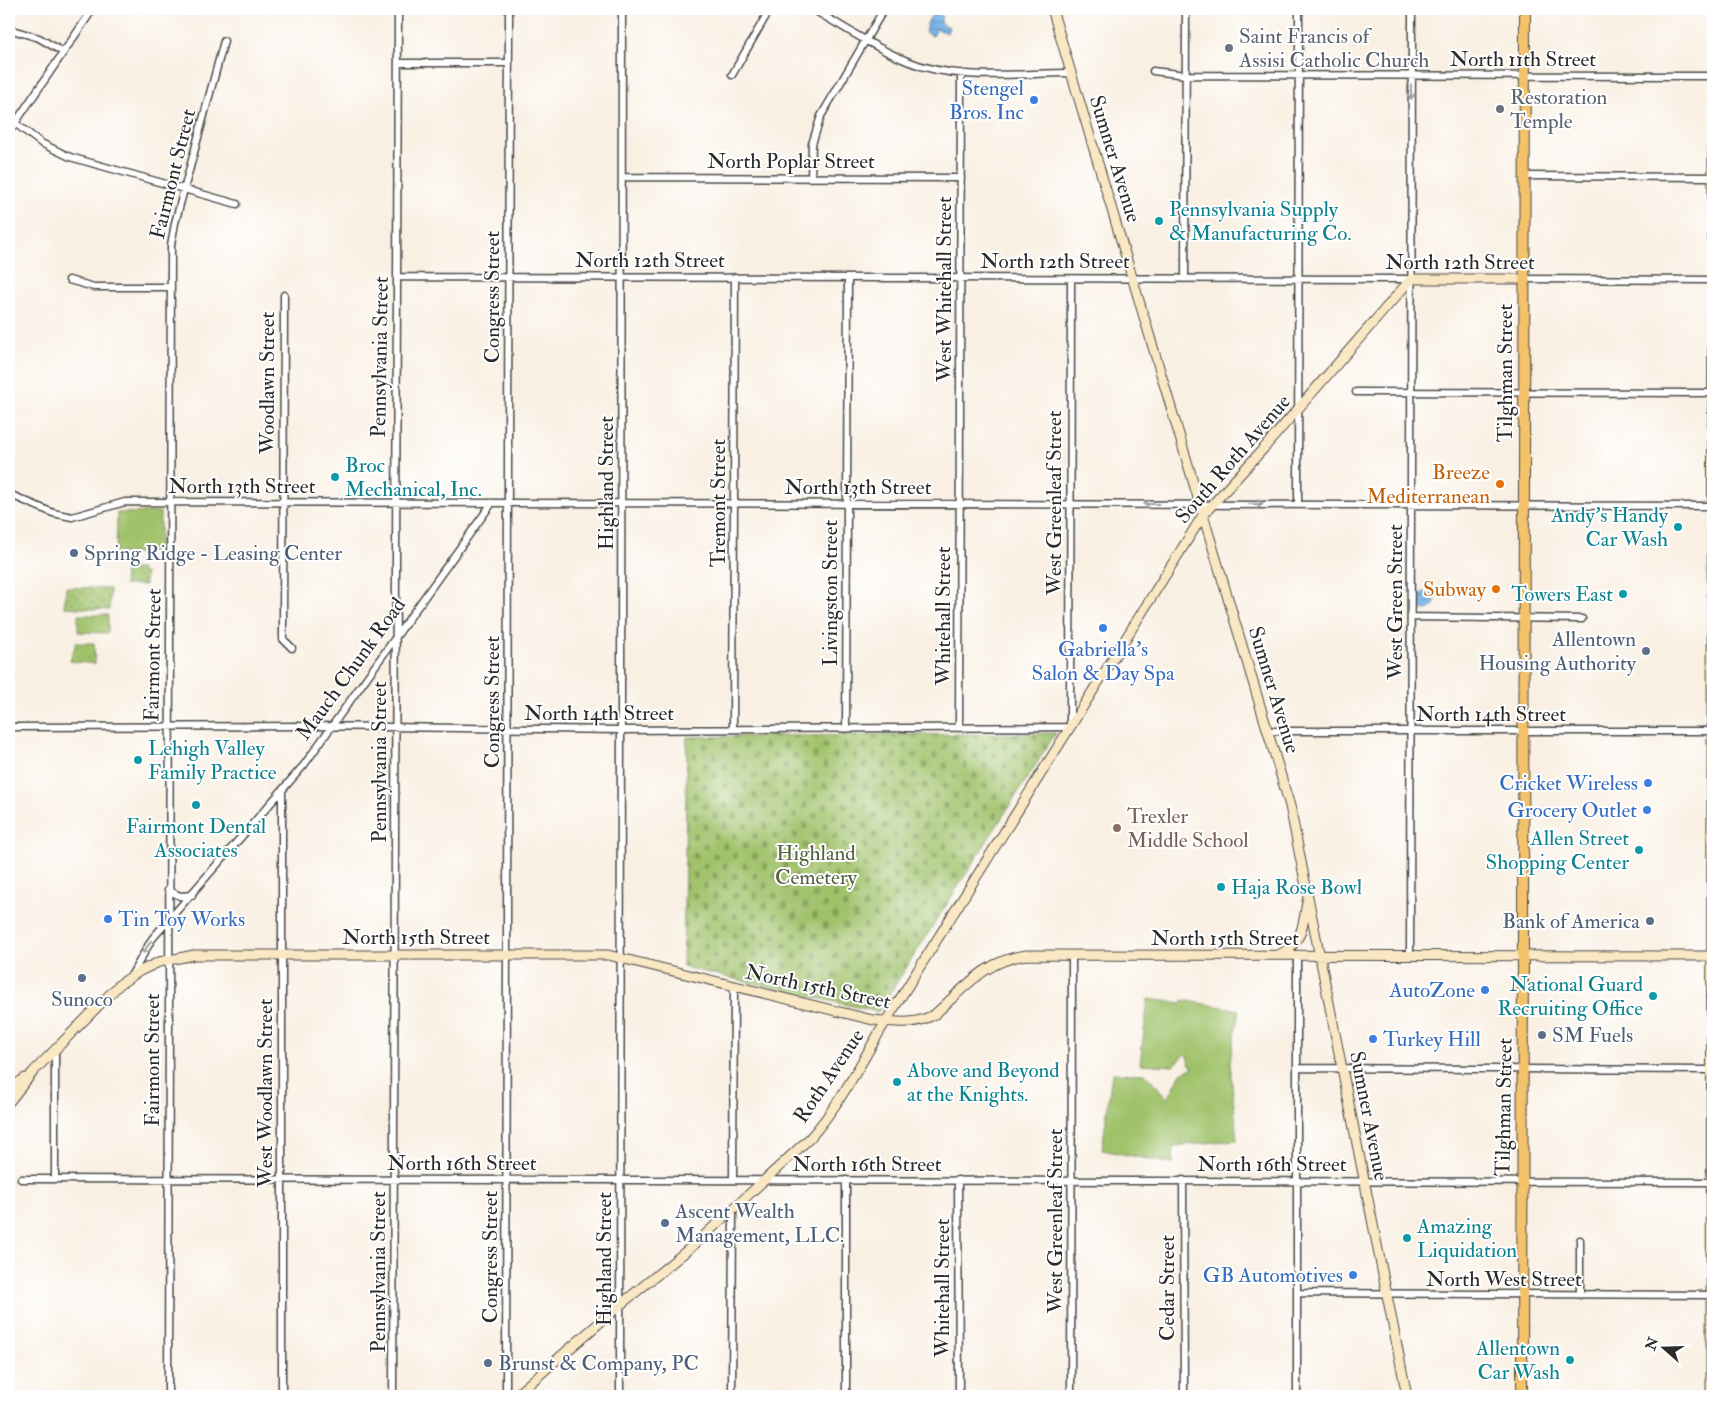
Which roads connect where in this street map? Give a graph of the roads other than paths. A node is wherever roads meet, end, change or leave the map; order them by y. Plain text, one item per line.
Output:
1 (93, 9) edge
2 (398, 9) edge
3 (510, 9) edge
4 (622, 9) edge
5 (770, 9) edge
6 (812, 9) edge
7 (884, 9) edge
8 (1052, 9) edge
9 (1186, 9) edge
10 (1299, 9) edge
11 (1412, 9) edge
12 (1525, 9) edge
13 (9, 29) edge
14 (866, 39) junction
15 (224, 41) dead end
16 (63, 52) junction
17 (398, 63) junction
18 (509, 63) junction
19 (1153, 71) dead end
20 (961, 73) junction
21 (1071, 73) junction
22 (1299, 74) junction
23 (1411, 74) junction
24 (732, 75) dead end
25 (1186, 75) junction
26 (1525, 75) junction
27 (1713, 76) edge
28 (16, 123) junction
29 (9, 132) edge
30 (1713, 136) edge
31 (1525, 176) junction
32 (622, 177) junction
33 (1713, 177) edge
34 (811, 178) junction
35 (961, 178) junction
36 (184, 189) junction
37 (237, 204) dead end
38 (397, 277) junction
39 (509, 277) junction
40 (622, 277) junction
41 (735, 277) junction
42 (848, 278) junction
43 (960, 278) junction
44 (1071, 279) junction
45 (1132, 279) junction
46 (1185, 279) junction
47 (1299, 279) junction
48 (1411, 279) junction
49 (1524, 279) junction
50 (69, 280) dead end
51 (1713, 280) edge
52 (171, 287) junction
53 (284, 295) dead end
54 (1356, 392) dead end
55 (1412, 392) junction
56 (1524, 392) junction
57 (1713, 393) edge
58 (1298, 409) junction
59 (9, 494) edge
60 (170, 502) junction
61 (282, 502) junction
62 (395, 502) junction
63 (622, 502) junction
64 (492, 503) junction
65 (508, 503) junction
66 (735, 503) junction
67 (846, 504) junction
68 (959, 504) junction
69 (1070, 504) junction
70 (1200, 504) junction
71 (1215, 504) junction
72 (1298, 504) junction
73 (1412, 505) junction
74 (1524, 505) junction
75 (1713, 506) edge
76 (1203, 515) junction
77 (1411, 617) junction
78 (1524, 618) junction
79 (1713, 618) edge
80 (1582, 619) dead end
81 (396, 636) junction
82 (292, 648) dead end
83 (9, 727) edge
84 (332, 727) junction
85 (1070, 727) junction
86 (168, 728) junction
87 (396, 728) junction
88 (733, 728) junction
89 (959, 728) junction
90 (508, 729) junction
91 (846, 729) junction
92 (620, 730) junction
93 (1410, 730) junction
94 (1523, 730) junction
95 (1268, 731) junction
96 (1713, 731) edge
97 (282, 791) junction
98 (168, 890) junction
99 (1308, 893) junction
100 (192, 895) junction
101 (168, 923) junction
102 (282, 954) junction
103 (395, 954) junction
104 (507, 954) junction
105 (1072, 955) junction
106 (1278, 956) junction
107 (1297, 956) junction
108 (1320, 956) junction
109 (1410, 956) junction
110 (1712, 956) edge
111 (1523, 957) junction
112 (620, 958) junction
113 (168, 959) junction
114 (131, 976) junction
115 (734, 986) junction
116 (886, 1021) junction
117 (55, 1051) junction
118 (1297, 1068) junction
119 (1341, 1068) junction
120 (1523, 1070) junction
121 (1712, 1070) edge
122 (33, 1072) junction
123 (9, 1089) edge
124 (9, 1102) edge
125 (21, 1179) dead end
126 (55, 1179) junction
127 (168, 1179) junction
128 (281, 1179) junction
129 (394, 1179) junction
130 (506, 1179) junction
131 (620, 1179) junction
132 (733, 1180) junction
133 (846, 1180) junction
134 (958, 1180) junction
135 (1183, 1180) junction
136 (1297, 1180) junction
137 (764, 1181) junction
138 (1071, 1181) junction
139 (1365, 1181) junction
140 (1522, 1182) junction
141 (1712, 1182) edge
142 (733, 1209) junction
143 (1580, 1240) dead end
144 (1297, 1293) junction
145 (1386, 1294) junction
146 (1521, 1295) junction
147 (1580, 1295) junction
148 (1711, 1295) junction
149 (620, 1305) junction
150 (168, 1396) edge
151 (282, 1396) edge
152 (394, 1396) edge
153 (506, 1396) edge
154 (515, 1396) edge
155 (620, 1396) edge
156 (732, 1396) edge
157 (846, 1396) edge
158 (959, 1396) edge
159 (1071, 1396) edge
160 (1184, 1396) edge
161 (1297, 1396) edge
162 (1407, 1396) edge
163 (1522, 1396) edge
164 (1710, 1396) edge

1 - 16 street
2 - 17 street, Pennsylvania Street
3 - 18 street, Congress Street
4 - 32 street, Highland Street
5 - 24 street
6 - 14 street
7 - 14 street
8 - 21 main road, Sumner Avenue
9 - 25 street
10 - 22 street
11 - 23 street, West Green Street
12 - 26 main road, Tilghman Street
13 - 16 street
14 - 20 street
14 - 34 street
15 - 36 street, Fairmont Street
16 - 28 street
17 - 18 street
17 - 38 street, Pennsylvania Street
18 - 39 street, Congress Street
19 - 25 street, North 11th Street
20 - 21 street
20 - 35 street, West Whitehall Street
21 - 45 main road, Sumner Avenue
22 - 23 street, North 11th Street
22 - 25 street, North 11th Street
22 - 47 street
23 - 26 street, North 11th Street
23 -> 48 street, West Green Street
25 - 46 street
26 - 27 street, North 11th Street
26 - 31 main road, Tilghman Street
28 - 29 street
28 - 36 street
30 - 33 main road
31 - 33 street
31 - 49 main road, Tilghman Street
32 - 34 street, North Poplar Street
32 - 40 street, Highland Street
33 - 51 main road
34 - 35 street, North Poplar Street
35 - 43 street, West Whitehall Street
36 - 37 street
36 - 52 street, Fairmont Street
38 - 39 street, North 12th Street
38 - 62 street, Pennsylvania Street
39 - 40 street, North 12th Street
39 - 65 street, Congress Street
40 - 41 street, North 12th Street
40 - 63 street, Highland Street
41 - 42 street, North 12th Street
41 - 66 street, Tremont Street
42 - 43 street, North 12th Street
42 - 67 street, Livingston Street
43 - 44 street, North 12th Street
43 - 68 street, West Whitehall Street
44 - 45 street, North 12th Street
44 - 69 street, West Greenleaf Street
45 - 46 street, North 12th Street
45 - 70 main road, Sumner Avenue
46 - 47 street, North 12th Street
47 - 48 street, North 12th Street
47 - 58 street
48 - 49 main road, North 12th Street
48 - 55 street, West Green Street
48 - 58 main road, South Roth Avenue
49 - 51 street, North 12th Street
49 - 56 main road, Tilghman Street
50 - 52 street
51 - 57 main road
52 - 60 street, Fairmont Street
53 - 61 street, Woodlawn Street
54 - 55 street
55 - 56 street
55 - 73 street, West Green Street
56 - 57 street
56 - 74 main road, Tilghman Street
57 - 75 main road
58 - 71 main road, South Roth Avenue
58 - 72 street
59 - 60 street, North 13th Street
60 - 61 street, North 13th Street
60 - 86 street, Fairmont Street
61 - 62 street, North 13th Street
61 - 82 street, Woodlawn Street
62 - 64 street, North 13th Street
62 - 81 street, Pennsylvania Street
63 - 65 street, North 13th Street
63 - 66 street, North 13th Street
63 - 92 street, Highland Street
64 - 65 street, North 13th Street
64 - 81 street, Mauch Chunk Road
65 - 90 street, Congress Street
66 - 67 street, North 13th Street
66 - 88 street, Tremont Street
67 - 68 street, North 13th Street
67 - 91 street, Livingston Street
68 - 69 street, North 13th Street
68 - 89 street, Whitehall Street
70 -> 69 street, North 13th Street
69 - 85 street, West Greenleaf Street
70 - 71 street, North 13th Street
70 - 76 main road, Sumner Avenue
71 -> 72 street, North 13th Street
71 - 76 main road, South Roth Avenue
72 - 73 street, North 13th Street
73 - 74 street, North 13th Street
73 - 77 street, West Green Street
74 - 75 street, North 13th Street
74 - 78 main road, Tilghman Street
75 - 79 main road
76 - 85 main road, South Roth Avenue
76 - 95 main road, Sumner Avenue
77 - 78 street
77 - 93 street, West Green Street
78 - 80 street
78 - 94 main road, Tilghman Street
79 - 96 main road
81 - 84 street, Mauch Chunk Road
81 - 87 street, Pennsylvania Street
83 - 86 street, North 14th Street
84 - 86 street, North 14th Street
84 - 87 street, North 14th Street
84 - 97 street, Mauch Chunk Road
85 - 89 street, North 14th Street
85 - 116 main road, Roth Avenue
86 - 98 street, Fairmont Street
87 - 90 street, North 14th Street
87 - 103 street, Pennsylvania Street
88 - 91 street, North 14th Street
88 - 92 street, North 14th Street
89 - 91 street, North 14th Street
90 - 92 street, North 14th Street
90 - 104 street, Congress Street
92 - 112 street, Highland Street
93 - 94 street, North 14th Street
93 - 95 street, North 14th Street
93 - 109 street, West Green Street
94 - 96 street, North 14th Street
94 - 111 main road, Tilghman Street
95 - 99 main road, Sumner Avenue
96 - 110 main road
97 - 100 street, Mauch Chunk Road
97 - 102 street, West Woodlawn Street
98 - 100 street
98 - 101 street, Fairmont Street
99 - 106 main road
99 - 108 main road, Sumner Avenue
100 - 101 street, Mauch Chunk Road
101 - 113 street, Fairmont Street
101 -> 114 street, Mauch Chunk Road
102 - 103 main road, North 15th Street
102 - 113 main road, North 15th Street
102 - 128 street, West Woodlawn Street
103 - 104 main road, North 15th Street
103 - 129 street, Pennsylvania Street
104 - 112 main road, North 15th Street
104 - 130 street, Congress Street
105 - 106 main road, North 15th Street
105 - 116 main road, North 15th Street
105 - 138 street, West Greenleaf Street
106 - 107 main road, North 15th Street
107 - 108 main road, North 15th Street
107 - 118 street
108 - 109 main road, North 15th Street
108 - 119 main road, Sumner Avenue
109 - 111 main road, North 15th Street
110 - 111 main road, North 15th Street
110 - 121 main road
111 - 120 main road, Tilghman Street
112 - 115 main road, North 15th Street
112 - 131 street, Highland Street
113 - 114 main road, Mauch Chunk Road
113 - 127 street, Fairmont Street
114 - 117 main road, Mauch Chunk Road
115 - 116 main road, North 15th Street
115 - 132 street
116 - 137 main road, Roth Avenue
117 - 122 main road, Mauch Chunk Road
117 - 126 street
118 - 119 street
118 - 136 street
119 - 120 street
119 - 139 main road, Sumner Avenue
120 - 121 street
120 - 140 main road, Tilghman Street
121 - 141 main road
122 - 123 main road, Mauch Chunk Road
122 - 124 main road, Mauch Chunk Road
125 - 126 street, North 16th Street
126 - 127 street, North 16th Street
127 - 128 street, North 16th Street
127 - 150 street, Fairmont Street
128 - 129 street, North 16th Street
128 - 151 street, West Woodlawn Street
129 - 130 street, North 16th Street
129 - 152 street, Pennsylvania Street
130 - 131 street, North 16th Street
130 - 153 street, Congress Street
131 - 132 street, North 16th Street
131 - 149 street, Highland Street
132 - 137 street, North 16th Street
133 - 134 street, North 16th Street
133 - 137 street, North 16th Street
133 - 157 street
134 - 138 street, North 16th Street
134 - 158 street, Whitehall Street
135 - 136 street, North 16th Street
135 - 138 street, North 16th Street
135 - 160 street, Cedar Street
136 - 139 street, North 16th Street
136 - 144 street
137 - 142 main road, Roth Avenue
138 - 159 street, West Greenleaf Street
139 - 140 street, North 16th Street
139 - 145 main road, Sumner Avenue
140 - 141 street, North 16th Street
140 - 146 main road, Tilghman Street
141 - 148 main road
142 - 149 main road, Roth Avenue
142 - 156 street
143 - 147 street
144 - 145 street, North West Street
144 - 161 street
145 - 146 street, North West Street
145 - 162 main road, Sumner Avenue
146 - 147 street, North West Street
146 - 163 main road, Tilghman Street
147 - 148 street, North West Street
148 - 164 main road
149 - 154 main road, Roth Avenue
149 - 155 street, Highland Street

